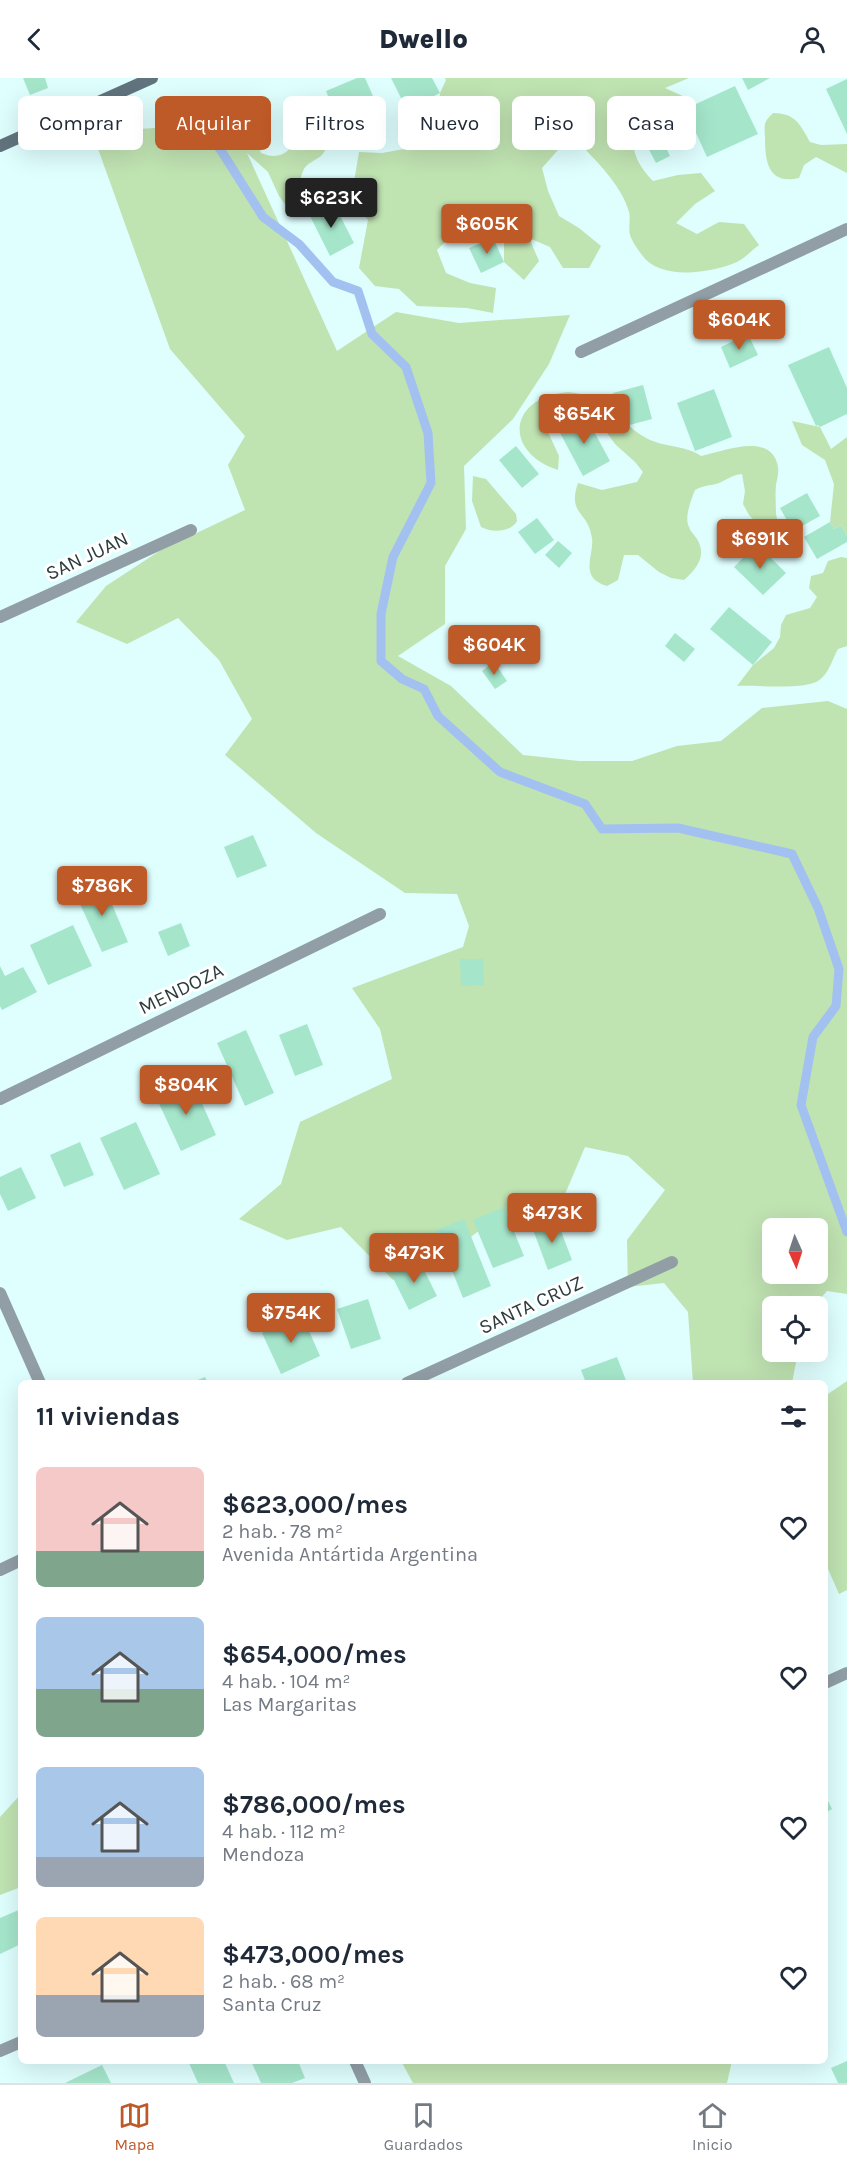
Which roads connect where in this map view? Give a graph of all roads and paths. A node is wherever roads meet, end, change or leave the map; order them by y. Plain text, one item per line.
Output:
1 (152, 78) edge
2 (0, 146) edge
3 (847, 229) edge
4 (581, 352) dead end
5 (191, 530) dead end
6 (0, 617) edge
7 (380, 914) dead end
8 (0, 1099) edge
9 (672, 1262) dead end
10 (0, 1293) edge
11 (39, 1380) edge
12 (414, 1380) edge
13 (18, 1561) edge
14 (0, 1570) edge
15 (847, 1673) edge
16 (828, 1682) edge
17 (18, 2043) edge
18 (0, 2051) edge
19 (356, 2064) edge
20 (365, 2083) edge

1 - 2 main road
3 - 4 street
5 - 6 street, SAN JUAN
7 - 8 street, MENDOZA
9 - 12 street, SANTA CRUZ
10 - 11 street
13 - 14 street
15 - 16 street
17 - 18 street
19 - 20 street

